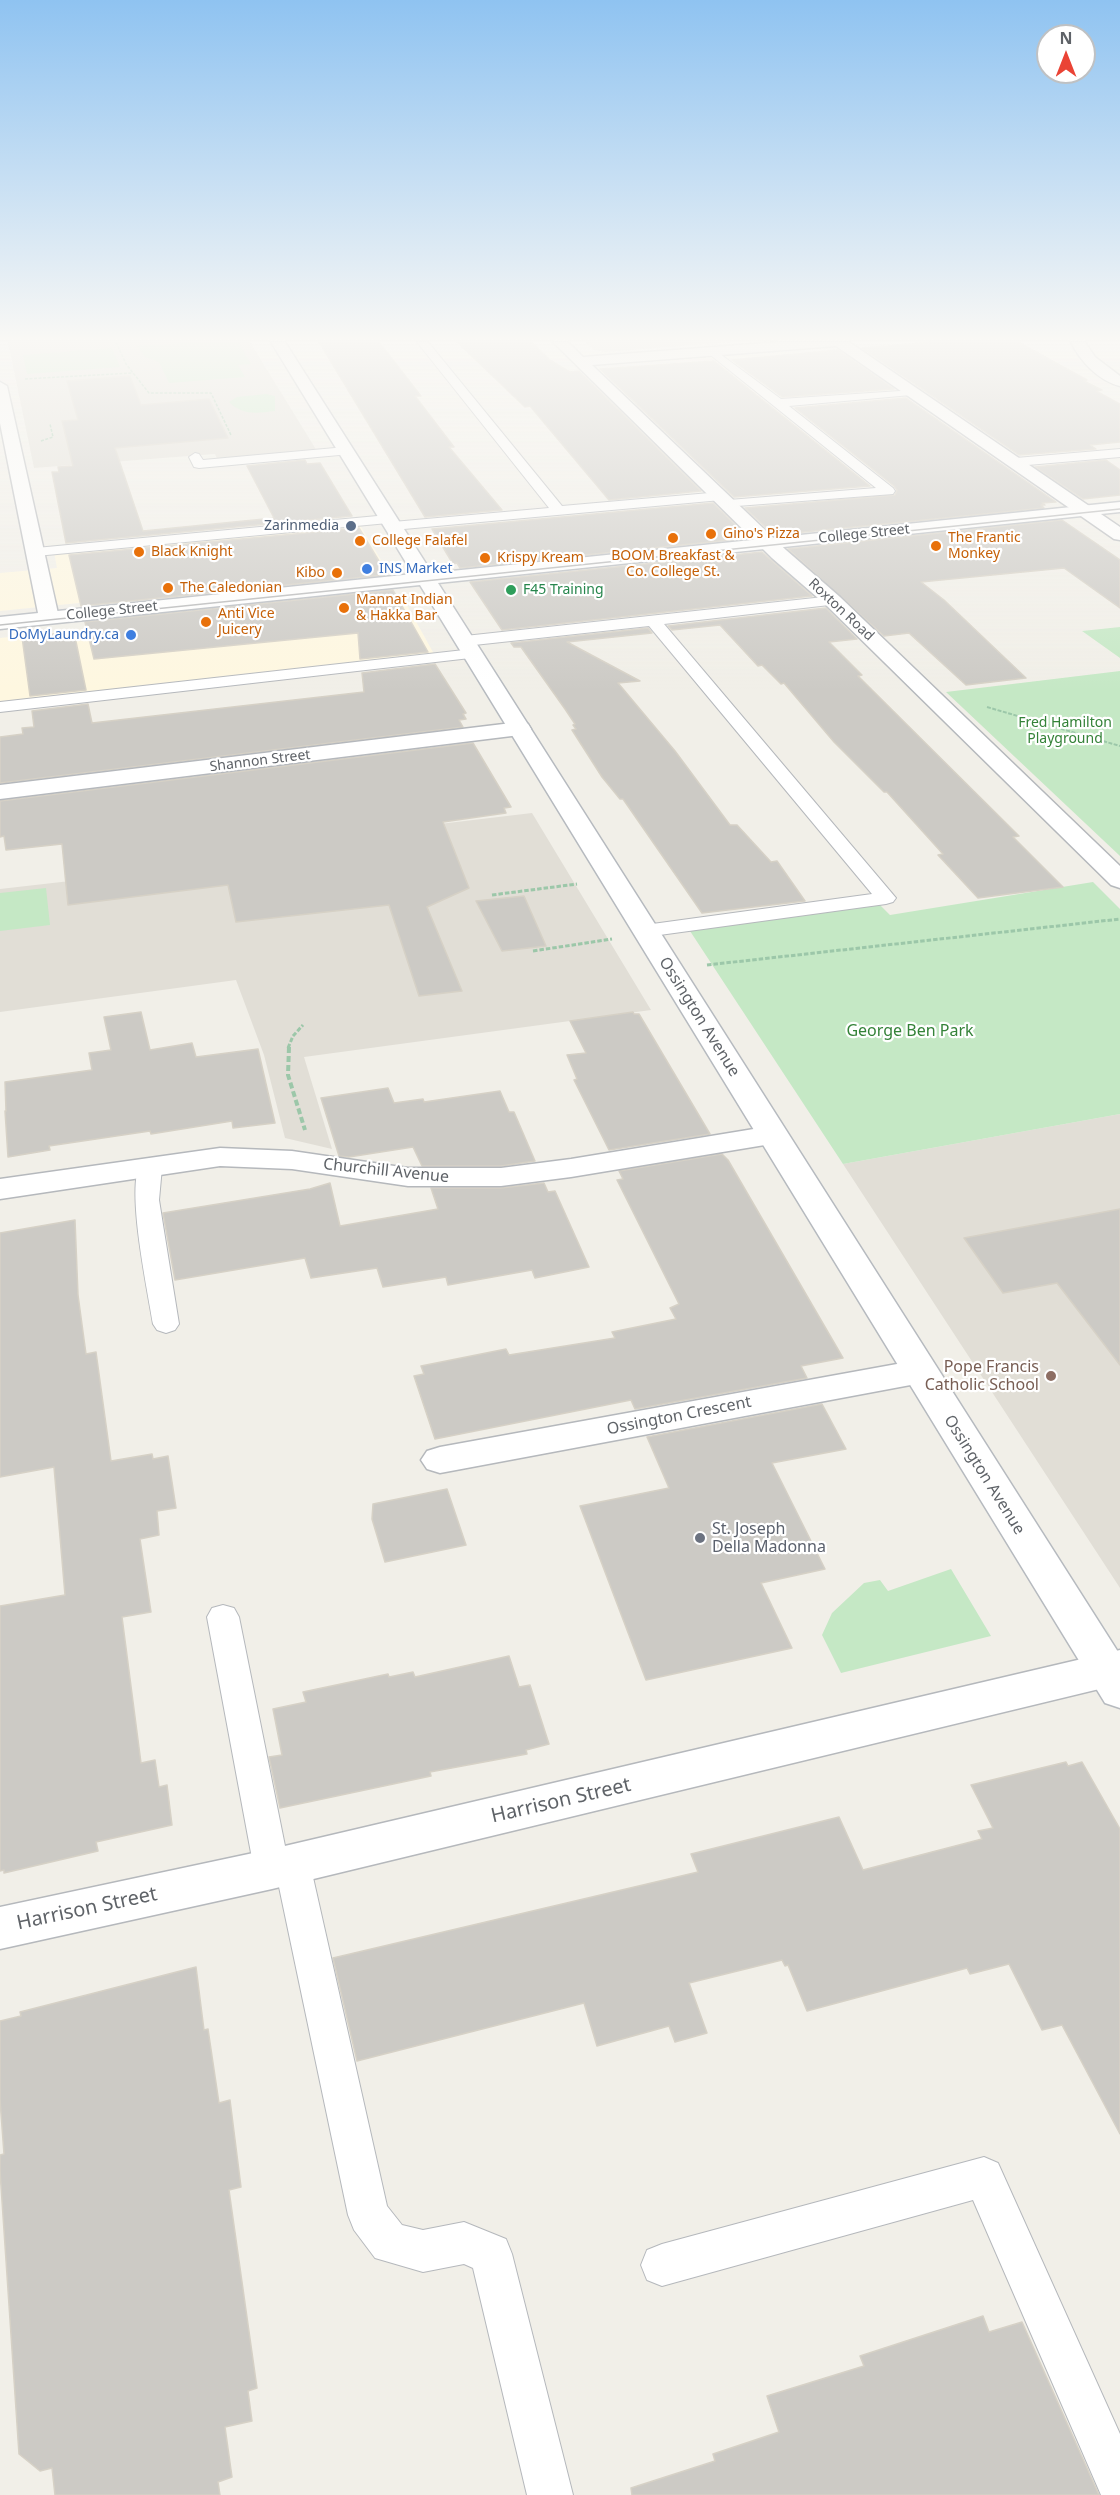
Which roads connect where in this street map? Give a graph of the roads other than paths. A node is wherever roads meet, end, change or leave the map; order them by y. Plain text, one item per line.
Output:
1 (16, 458) edge
2 (196, 458) edge
3 (262, 458) edge
4 (351, 458) edge
5 (516, 458) edge
6 (682, 458) edge
7 (848, 458) edge
8 (1011, 458) edge
9 (1057, 458) edge
10 (1016, 462) junction
11 (725, 500) junction
12 (1120, 507) edge
13 (1084, 510) junction
14 (559, 511) junction
15 (390, 522) junction
16 (1120, 535) edge
17 (770, 544) junction
18 (36, 552) junction
19 (426, 579) junction
20 (833, 601) junction
21 (49, 618) junction
22 (653, 621) junction
23 (0, 623) edge
24 (469, 648) junction
25 (0, 707) edge
26 (520, 729) junction
27 (0, 792) edge
28 (1120, 880) edge
29 (645, 931) junction
30 (772, 1135) junction
31 (150, 1167) junction
32 (0, 1189) edge
33 (166, 1324) dead end
34 (920, 1372) junction
35 (440, 1461) dead end
36 (223, 1617) dead end
37 (1116, 1677) edge
38 (282, 1866) junction
39 (0, 1928) edge
40 (662, 2265) dead end
41 (1120, 2486) edge
42 (549, 2495) edge

1 - 18 street
2 - 3 lane
4 - 15 street, Ossington Avenue
5 - 14 lane
6 - 11 street, Roxton Road
7 - 11 lane
8 - 10 street
9 - 10 lane
10 - 13 street
11 - 14 lane
11 - 17 street, Roxton Road
12 - 13 street, College Street
13 - 16 street
13 - 17 street, College Street
14 - 15 lane
15 - 18 lane
15 - 19 street, Ossington Avenue
17 - 19 street, College Street
17 - 20 street, Roxton Road
18 - 21 street
19 - 21 street, College Street
19 - 24 street, Ossington Avenue
20 - 22 lane
20 - 28 street, Roxton Road
21 - 23 street, College Street
22 - 24 lane
22 - 29 lane
24 - 25 lane
24 - 26 street, Ossington Avenue
26 - 27 street, Shannon Street
26 - 29 street, Ossington Avenue
29 - 30 street, Ossington Avenue
30 - 31 street, Churchill Avenue
30 - 34 street, Ossington Avenue
31 - 32 street, Churchill Avenue
31 - 33 lane
34 - 35 street, Ossington Crescent
34 - 37 street, Ossington Avenue
36 - 38 lane
37 - 38 street, Harrison Street
38 - 39 street, Harrison Street
38 - 42 lane
40 - 41 lane

